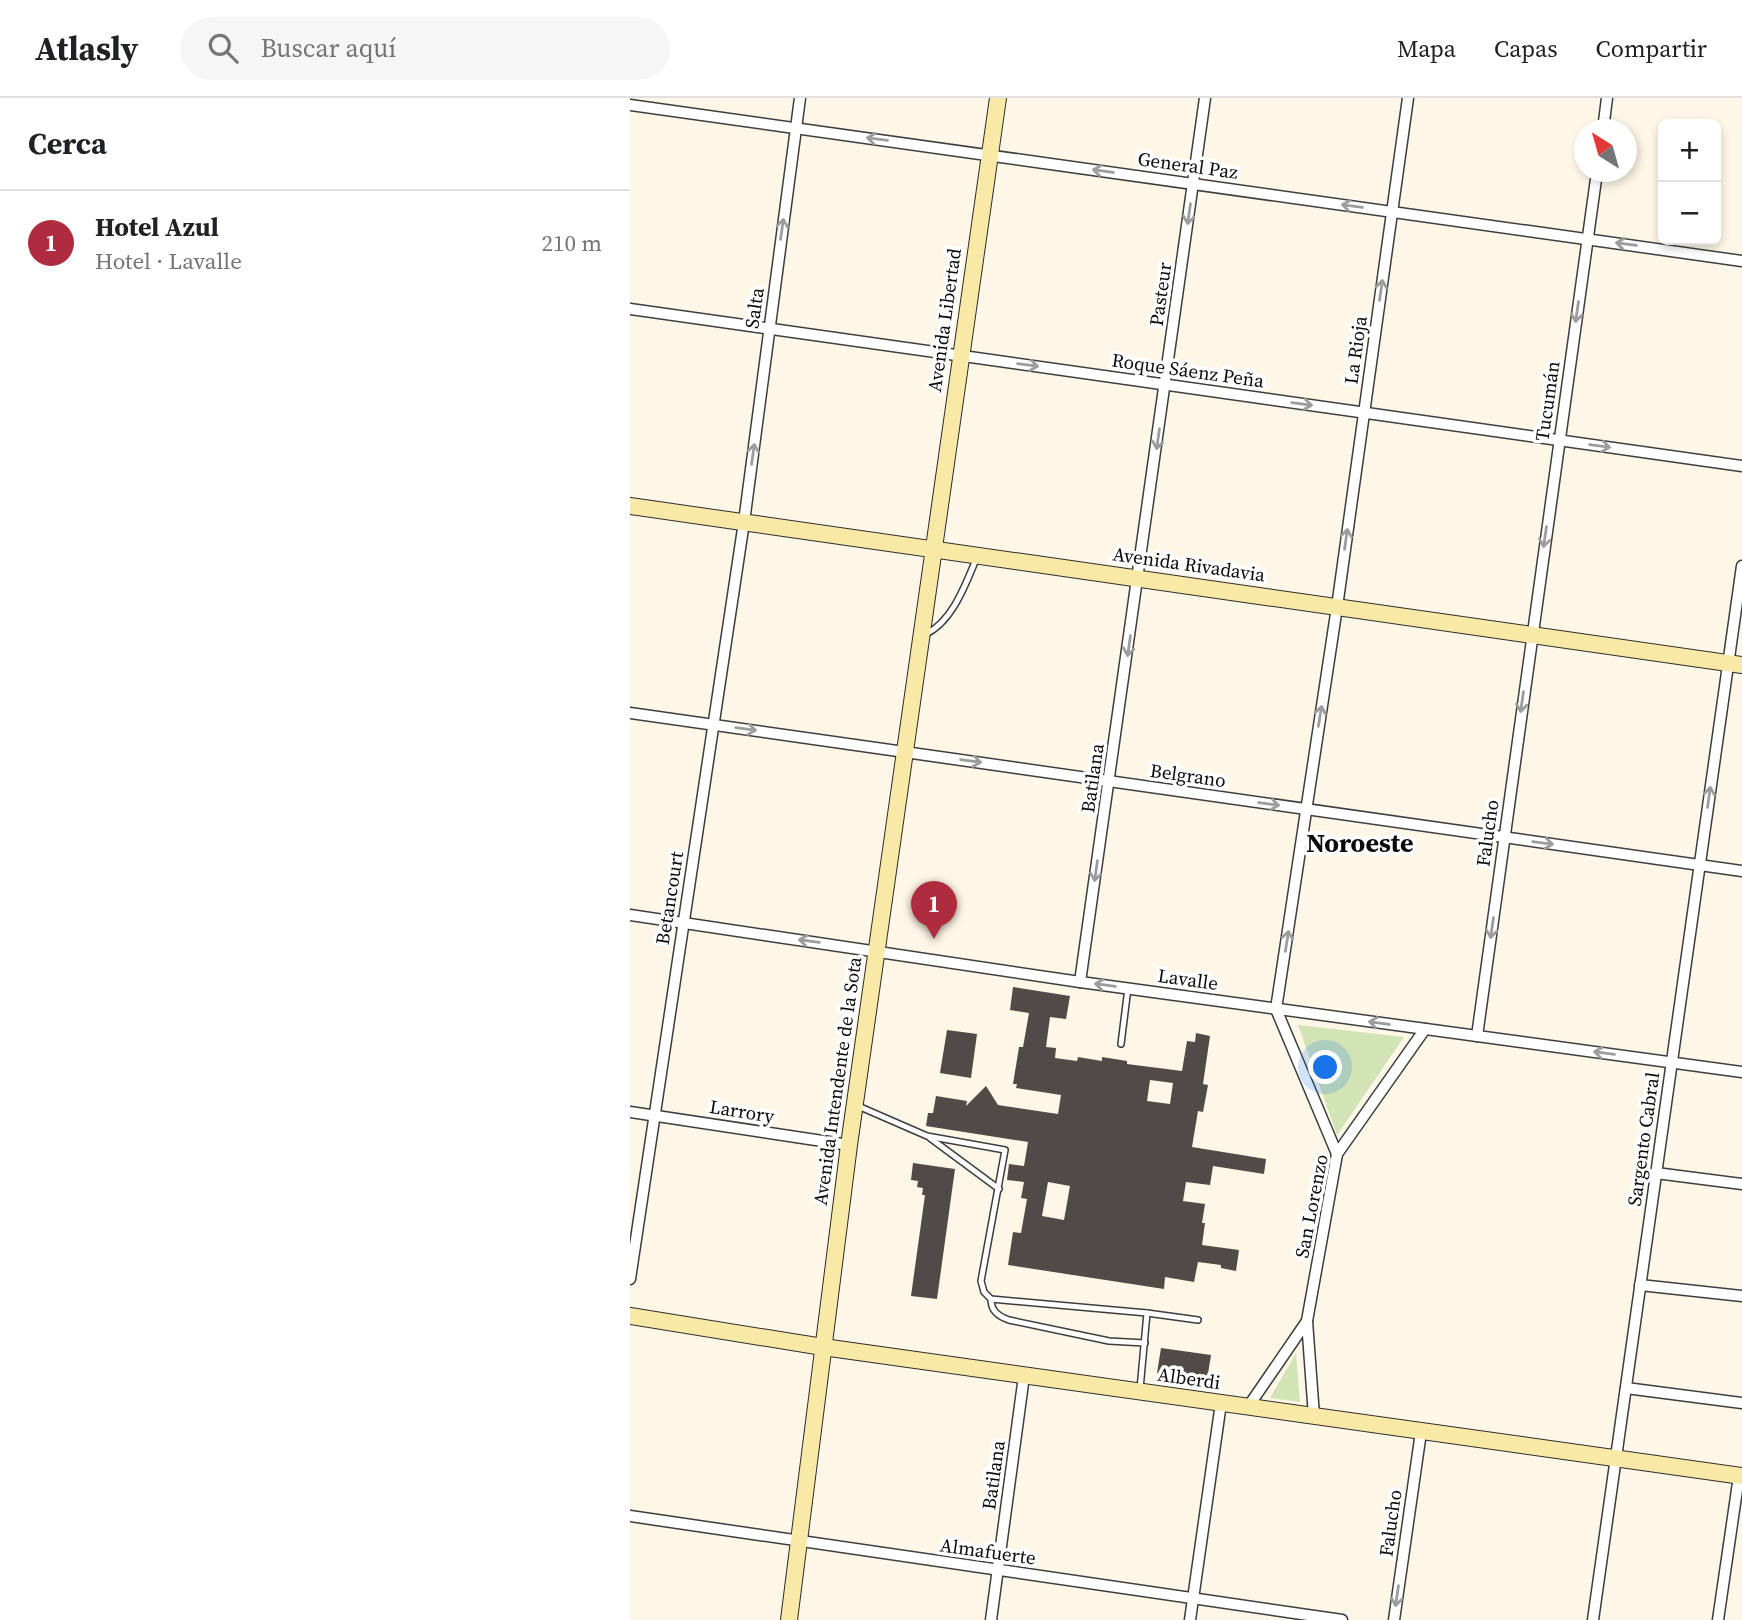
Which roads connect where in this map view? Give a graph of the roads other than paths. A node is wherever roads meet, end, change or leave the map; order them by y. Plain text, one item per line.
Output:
1 (800, 98) edge
2 (998, 98) edge
3 (1205, 98) edge
4 (1408, 98) edge
5 (1607, 98) edge
6 (630, 105) edge
7 (1604, 119) edge
8 (796, 128) junction
9 (990, 155) junction
10 (1596, 182) edge
11 (1193, 184) junction
12 (1392, 212) junction
13 (1587, 239) junction
14 (1742, 261) edge
15 (630, 309) edge
16 (769, 328) junction
17 (961, 355) junction
18 (1165, 384) junction
19 (1364, 413) junction
20 (1559, 440) junction
21 (1742, 466) edge
22 (630, 506) edge
23 (744, 522) junction
24 (932, 549) junction
25 (978, 555) junction
26 (1742, 566) edge
27 (1138, 578) junction
28 (1337, 607) junction
29 (1531, 635) junction
30 (920, 637) junction
31 (1735, 664) edge
32 (630, 713) edge
33 (713, 725) junction
34 (904, 752) junction
35 (1109, 781) junction
36 (1306, 809) junction
37 (1504, 837) junction
38 (1700, 865) junction
39 (1742, 871) edge
40 (630, 915) edge
41 (683, 923) junction
42 (876, 951) junction
43 (1080, 982) junction
44 (1128, 988) junction
45 (1276, 1009) junction
46 (1425, 1029) junction
47 (1477, 1036) junction
48 (1121, 1044) dead end
49 (1672, 1062) junction
50 (1742, 1072) edge
51 (855, 1105) junction
52 (630, 1112) edge
53 (653, 1115) junction
54 (927, 1136) junction
55 (849, 1145) junction
56 (1337, 1154) junction
57 (1656, 1173) junction
58 (1742, 1184) edge
59 (999, 1189) junction
60 (630, 1279) edge
61 (1640, 1285) junction
62 (1742, 1296) edge
63 (990, 1299) junction
64 (1147, 1313) junction
65 (630, 1316) edge
66 (1199, 1320) dead end
67 (1307, 1321) junction
68 (1145, 1343) junction
69 (823, 1347) junction
70 (1024, 1376) junction
71 (1626, 1388) junction
72 (1139, 1392) junction
73 (1221, 1403) junction
74 (1742, 1403) edge
75 (1248, 1407) junction
76 (1314, 1416) junction
77 (1421, 1432) junction
78 (1616, 1459) junction
79 (1740, 1476) edge
80 (630, 1516) edge
81 (800, 1541) junction
82 (998, 1571) junction
83 (1193, 1599) junction
84 (789, 1620) edge
85 (990, 1620) edge
86 (1190, 1620) edge
87 (1342, 1620) edge
88 (1394, 1620) edge
89 (1593, 1620) edge
90 (1718, 1620) edge

1 - 8 street, Salta
2 - 9 main road, Avenida Libertad
3 - 11 street, Pasteur
4 - 12 street, La Rioja
5 - 7 street
6 - 8 street, General Paz
9 -> 8 street, General Paz
16 -> 8 street, Salta
11 -> 9 street, General Paz
9 - 17 main road, Avenida Libertad
10 - 13 street, Tucumán
12 -> 11 street, General Paz
11 -> 18 street, Pasteur
12 - 13 street, General Paz
19 -> 12 street, La Rioja
14 -> 13 street, General Paz
13 -> 20 street, Tucumán
15 - 16 street, Roque Sáenz Peña
16 - 17 street, Roque Sáenz Peña
23 -> 16 street, Salta
17 -> 18 street, Roque Sáenz Peña
17 - 24 main road, Avenida Libertad
18 -> 19 street, Roque Sáenz Peña
18 -> 27 street, Pasteur
19 - 20 street, Roque Sáenz Peña
28 -> 19 street, La Rioja
20 -> 21 street, Roque Sáenz Peña
20 -> 29 street, Tucumán
22 - 23 main road, Avenida Rivadavia
23 - 24 main road, Avenida Rivadavia
23 - 33 street, Betancourt
24 - 25 main road, Avenida Rivadavia
24 - 30 main road, Avenida Intendente de la Sota
25 - 27 main road, Avenida Rivadavia
25 - 30 lane
26 - 31 street, Sargento Cabral
27 - 28 main road, Avenida Rivadavia
27 -> 35 street, Batilana
28 - 29 main road, Avenida Rivadavia
36 -> 28 street
29 - 31 main road, Avenida Rivadavia
29 -> 37 street, Falucho
30 - 34 main road, Avenida Intendente de la Sota
38 -> 31 street, Sargento Cabral
32 - 33 street, Belgrano
33 -> 34 street, Belgrano
33 - 41 street, Betancourt
34 -> 35 street, Belgrano
34 - 42 main road, Avenida Intendente de la Sota
35 -> 36 street, Belgrano
35 -> 43 street, Batilana
36 - 37 street, Belgrano
45 -> 36 street
37 -> 38 street, Belgrano
37 -> 47 street, Falucho
38 - 39 street, Belgrano
38 - 49 street, Sargento Cabral
40 - 41 street, Lavalle
42 -> 41 street, Lavalle
41 - 53 street, Betancourt
42 - 43 street, Lavalle
42 - 51 main road, Avenida Intendente de la Sota
44 -> 43 street, Lavalle
44 - 45 street, Lavalle
44 - 48 lane
46 -> 45 street, Lavalle
45 - 56 street
46 - 47 street, Lavalle
46 - 56 street, San Lorenzo
49 -> 47 street, Lavalle
49 - 50 street, Lavalle
49 - 57 street, Sargento Cabral
51 - 54 lane
51 - 55 main road, Avenida Intendente de la Sota
52 - 53 street, Larrory
53 - 55 street, Larrory
53 - 60 street, Betancourt
54 - 59 lane
54 - 59 lane
55 - 69 main road, Avenida Intendente de la Sota
56 - 67 street, San Lorenzo
57 - 58 street
57 - 61 street, Sargento Cabral
59 - 63 lane
61 - 62 street
61 - 71 street, Sargento Cabral
63 - 64 lane
63 - 68 lane
64 - 66 lane
64 - 68 lane
65 - 69 main road, Alberdi
67 - 75 street
67 - 76 street, San Lorenzo
68 - 72 lane
69 - 70 main road, Alberdi
69 - 81 main road, Avenida Intendente de la Sota
70 - 72 main road, Alberdi
70 - 82 street, Batilana
71 - 74 street
71 - 78 street, Sargento Cabral
72 - 73 main road, Alberdi
73 - 75 main road, Alberdi
73 - 83 street
75 - 76 main road, Alberdi
76 - 77 main road, Alberdi
77 - 78 main road, Alberdi
77 -> 88 street, Falucho
78 - 79 main road, Alberdi
78 - 89 street, Sargento Cabral
79 - 90 street
80 - 81 street, Almafuerte
81 - 82 street, Almafuerte
81 - 84 main road, Avenida Intendente de la Sota
82 - 83 street, Almafuerte
82 - 85 street, Batilana
83 - 86 street
83 - 87 street, Almafuerte

